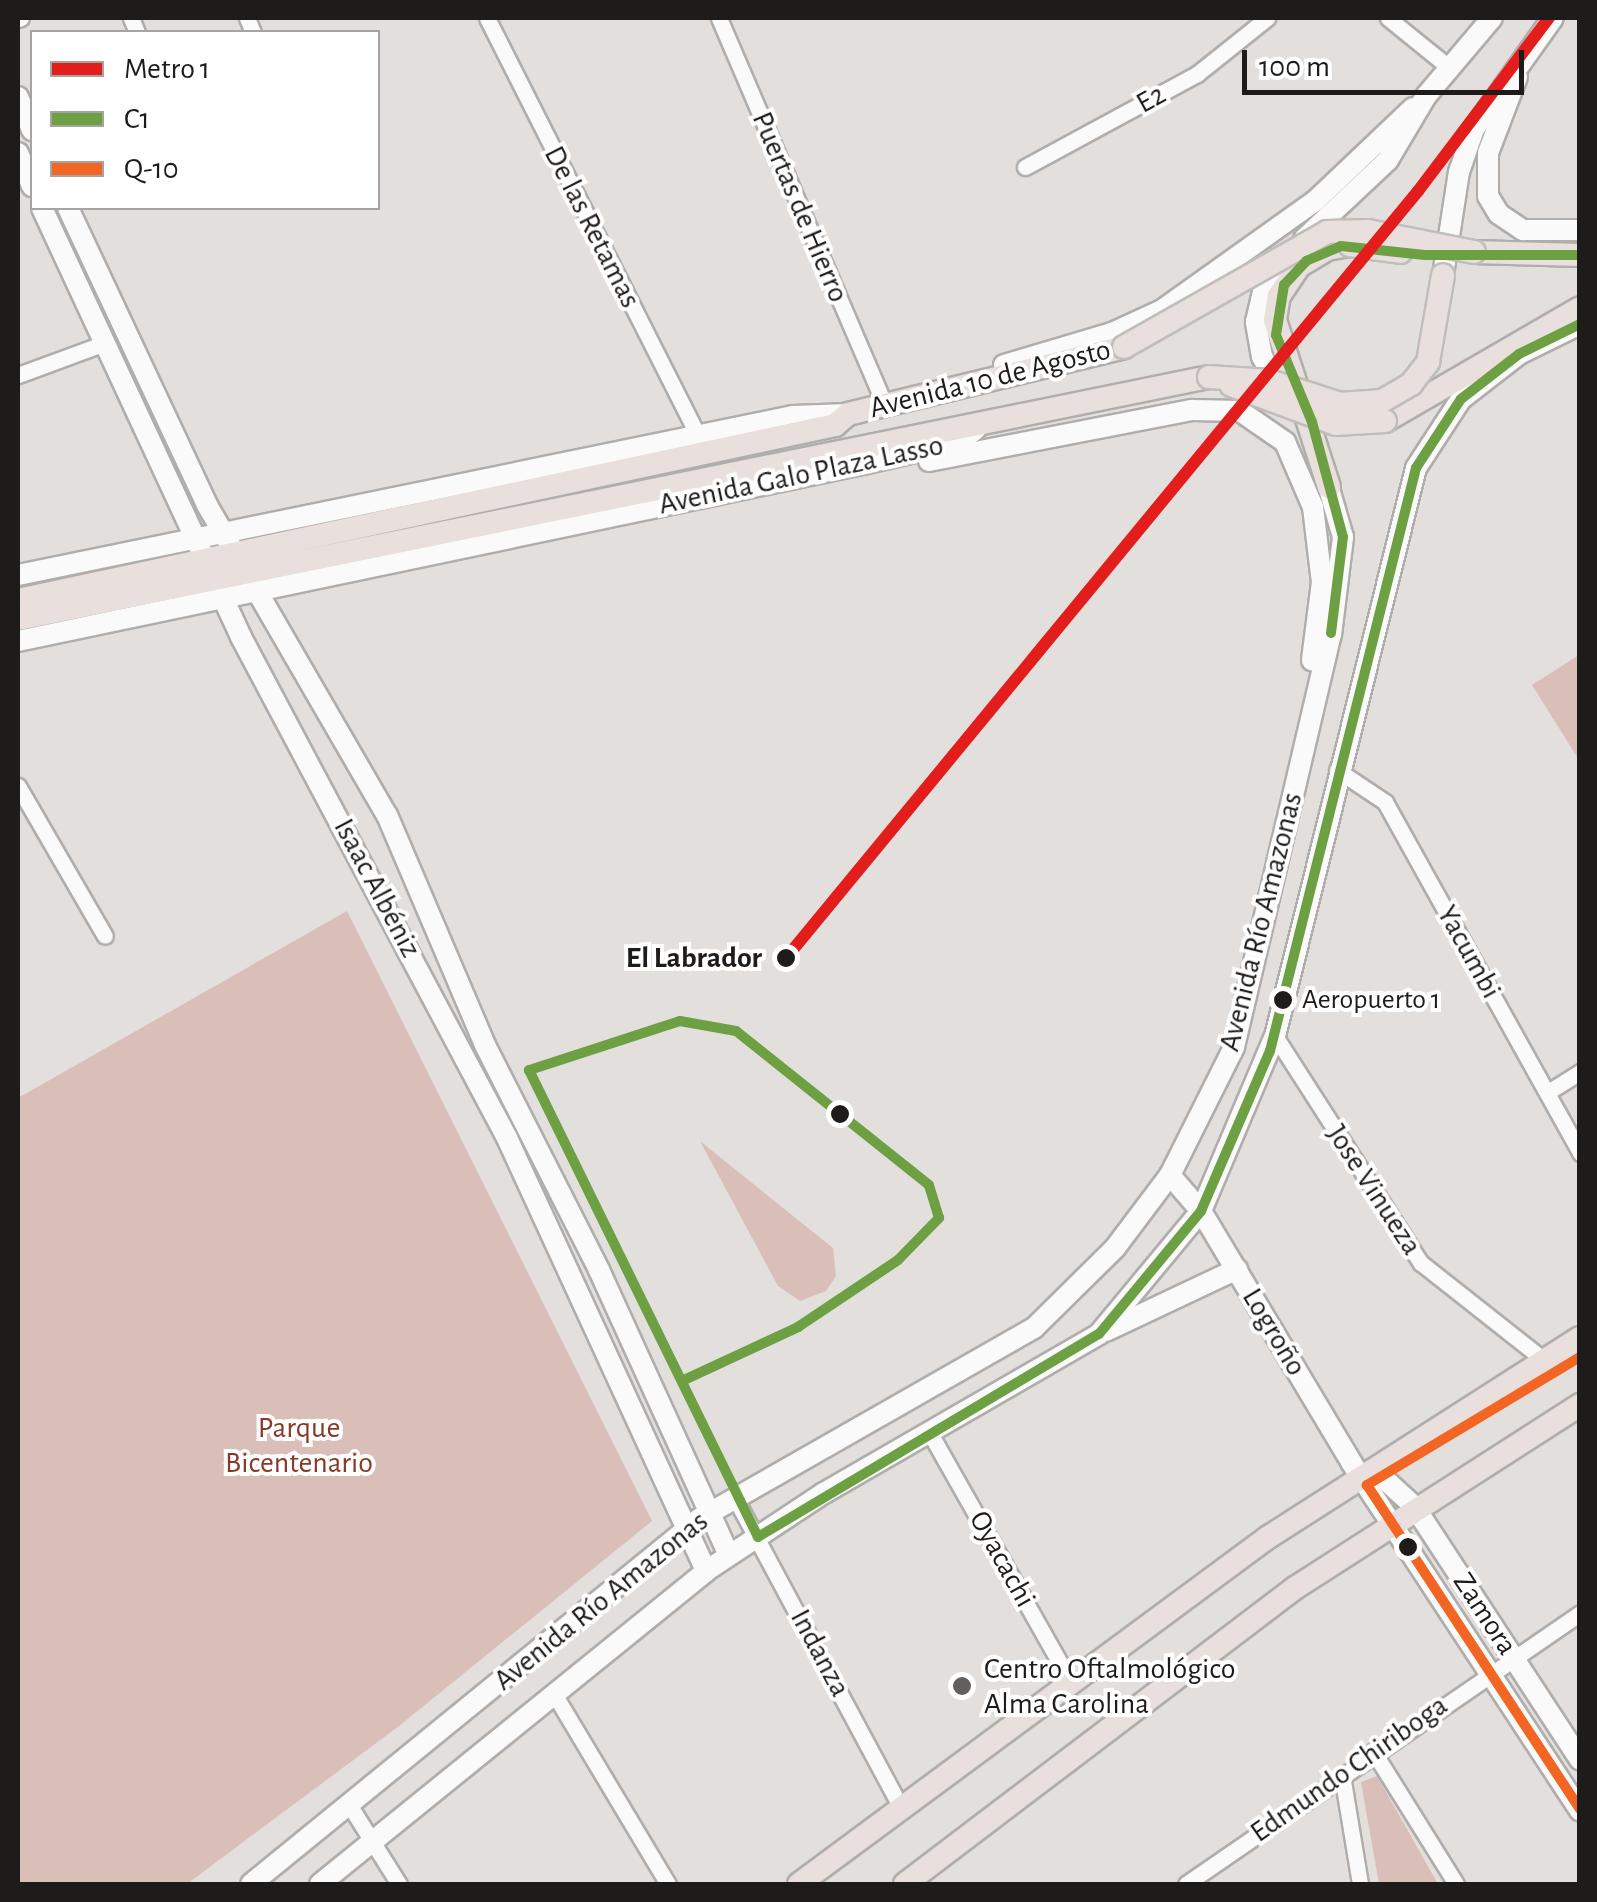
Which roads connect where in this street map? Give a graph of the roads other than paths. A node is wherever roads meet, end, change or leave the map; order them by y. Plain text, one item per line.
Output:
1 (487, 18) edge
2 (719, 18) edge
3 (1267, 18) edge
4 (1388, 18) edge
5 (1492, 18) edge
6 (1553, 18) edge
7 (1530, 51) junction
8 (1451, 69) junction
9 (1426, 96) junction
10 (18, 97) edge
11 (30, 125) edge
12 (18, 153) edge
13 (1025, 167) dead end
14 (30, 181) edge
15 (43, 210) edge
16 (69, 210) edge
17 (1580, 230) edge
18 (1474, 252) junction
19 (1580, 255) edge
20 (1443, 275) joint
21 (1580, 308) edge
22 (1580, 324) edge
23 (104, 343) junction
24 (18, 375) edge
25 (1209, 377) junction
26 (881, 396) junction
27 (848, 414) junction
28 (793, 416) junction
29 (976, 430) junction
30 (698, 436) junction
31 (863, 464) junction
32 (1329, 487) junction
33 (233, 550) junction
34 (202, 557) junction
35 (18, 575) edge
36 (256, 592) junction
37 (222, 599) junction
38 (18, 600) edge
39 (18, 618) edge
40 (18, 642) edge
41 (1300, 766) junction
42 (1337, 770) junction
43 (18, 786) edge
44 (105, 936) dead end
45 (1275, 1036) junction
46 (475, 1049) junction
47 (1580, 1072) edge
48 (1548, 1092) junction
49 (1580, 1154) edge
50 (1170, 1175) junction
51 (1201, 1211) junction
52 (1236, 1269) junction
53 (1099, 1334) junction
54 (1580, 1338) edge
55 (1544, 1360) junction
56 (1580, 1404) edge
57 (931, 1434) junction
58 (1370, 1475) junction
59 (736, 1498) junction
60 (1414, 1506) junction
61 (710, 1512) junction
62 (1392, 1521) junction
63 (686, 1528) junction
64 (758, 1536) junction
65 (729, 1555) junction
66 (706, 1571) junction
67 (1580, 1612) edge
68 (1512, 1655) junction
69 (1488, 1670) junction
70 (1072, 1684) junction
71 (553, 1692) junction
72 (1373, 1751) junction
73 (1580, 1760) edge
74 (1342, 1775) junction
75 (350, 1806) junction
76 (902, 1810) junction
77 (1580, 1810) edge
78 (373, 1844) junction
79 (251, 1884) edge
80 (320, 1884) edge
81 (399, 1884) edge
82 (668, 1884) edge
83 (799, 1884) edge
84 (906, 1884) edge
85 (1186, 1884) edge
86 (1360, 1884) edge
87 (1456, 1884) edge

1 - 30 street, De las Retamas
2 - 26 street, Puertas de Hierro
3 - 13 street, E2
4 - 8 street
5 - 8 main road, Avenida Río Amazonas
6 - 7 main road
7 - 17 main road
7 - 20 main road
8 - 9 main road, Avenida Río Amazonas
9 - 26 main road
9 - 32 main road, Avenida Río Amazonas
10 - 11 main road
12 - 14 main road
15 - 23 main road, Isaac Albéniz
16 - 33 main road, Isaac Albéniz
18 - 19 main road, Avenida 10 de Agosto
18 - 27 main road, Avenida 10 de Agosto, bridge
18 - 32 main road, bridge
20 - 25 main road, Avenida 10 de Agosto, bridge
21 - 25 main road, bridge
22 - 42 main road, Avenida Río Amazonas
23 - 24 street
23 - 34 main road, Isaac Albéniz
25 - 29 main road, Avenida 10 de Agosto
26 - 28 main road
27 - 28 main road, Avenida Galo Plaza Lasso
27 - 33 main road, Avenida Galo Plaza Lasso
28 - 30 main road, Avenida Galo Plaza Lasso
29 - 31 main road, Avenida Galo Plaza Lasso
29 - 33 main road, Avenida Galo Plaza Lasso
30 - 33 main road, Avenida Galo Plaza Lasso
31 - 36 main road, Avenida Galo Plaza Lasso
31 - 41 main road
32 - 41 main road, Avenida Río Amazonas
33 - 34 main road, Avenida Galo Plaza Lasso
33 - 36 main road, Isaac Albéniz
34 - 35 main road, Avenida Galo Plaza Lasso
34 - 37 main road, Isaac Albéniz
34 - 38 main road, Avenida Galo Plaza Lasso
34 - 39 main road, Avenida Galo Plaza Lasso
36 - 37 main road, Avenida Galo Plaza Lasso
36 - 46 main road, Isaac Albéniz
37 - 40 main road, Avenida Galo Plaza Lasso
37 - 46 main road, Isaac Albéniz
41 - 50 main road, Avenida Río Amazonas
42 - 45 main road, Avenida Río Amazonas
42 - 48 street, Yacumbi
43 - 44 street
45 - 51 main road, Avenida Río Amazonas
45 - 55 street, Jose Vinueza
46 - 61 main road, Isaac Albéniz
46 - 63 main road, Isaac Albéniz
47 - 48 street
48 - 49 street, Yacumbi
50 - 51 main road, Logroño
50 - 59 main road, Avenida Río Amazonas
51 - 52 main road, Logroño
51 - 53 main road, Avenida Río Amazonas
52 - 53 main road
52 - 58 main road, Logroño
53 - 57 main road, Avenida Río Amazonas
54 - 55 main road
55 - 58 main road
56 - 60 main road
57 - 64 main road, Avenida Río Amazonas
57 - 70 street, Oyacachi
58 - 60 main road, Zamora
58 - 62 main road, Zamora
58 - 70 main road
59 - 61 main road, Avenida Río Amazonas
59 - 64 street, Indanza
60 - 62 main road
60 - 68 main road, Zamora
61 - 63 main road, Avenida Río Amazonas
61 - 65 main road, Isaac Albéniz
62 - 69 main road, Zamora
62 - 84 main road
63 - 66 main road, Isaac Albéniz
63 - 75 main road, Avenida Río Amazonas
64 - 65 main road, Avenida Río Amazonas
64 - 76 street, Indanza
65 - 66 main road, Avenida Río Amazonas
66 - 71 main road, Avenida Río Amazonas
67 - 68 street, Edmundo Chiriboga
68 - 69 street, Edmundo Chiriboga
68 - 73 main road, Zamora
69 - 72 street, Edmundo Chiriboga
69 - 77 main road, Zamora
70 - 76 main road
71 - 78 main road, Avenida Río Amazonas
71 - 82 street
72 - 74 street, Edmundo Chiriboga
72 - 87 street
74 - 85 street, Edmundo Chiriboga
74 - 86 street
75 - 78 street
75 - 79 main road, Avenida Río Amazonas
76 - 83 main road
78 - 80 main road, Avenida Río Amazonas
78 - 81 street

